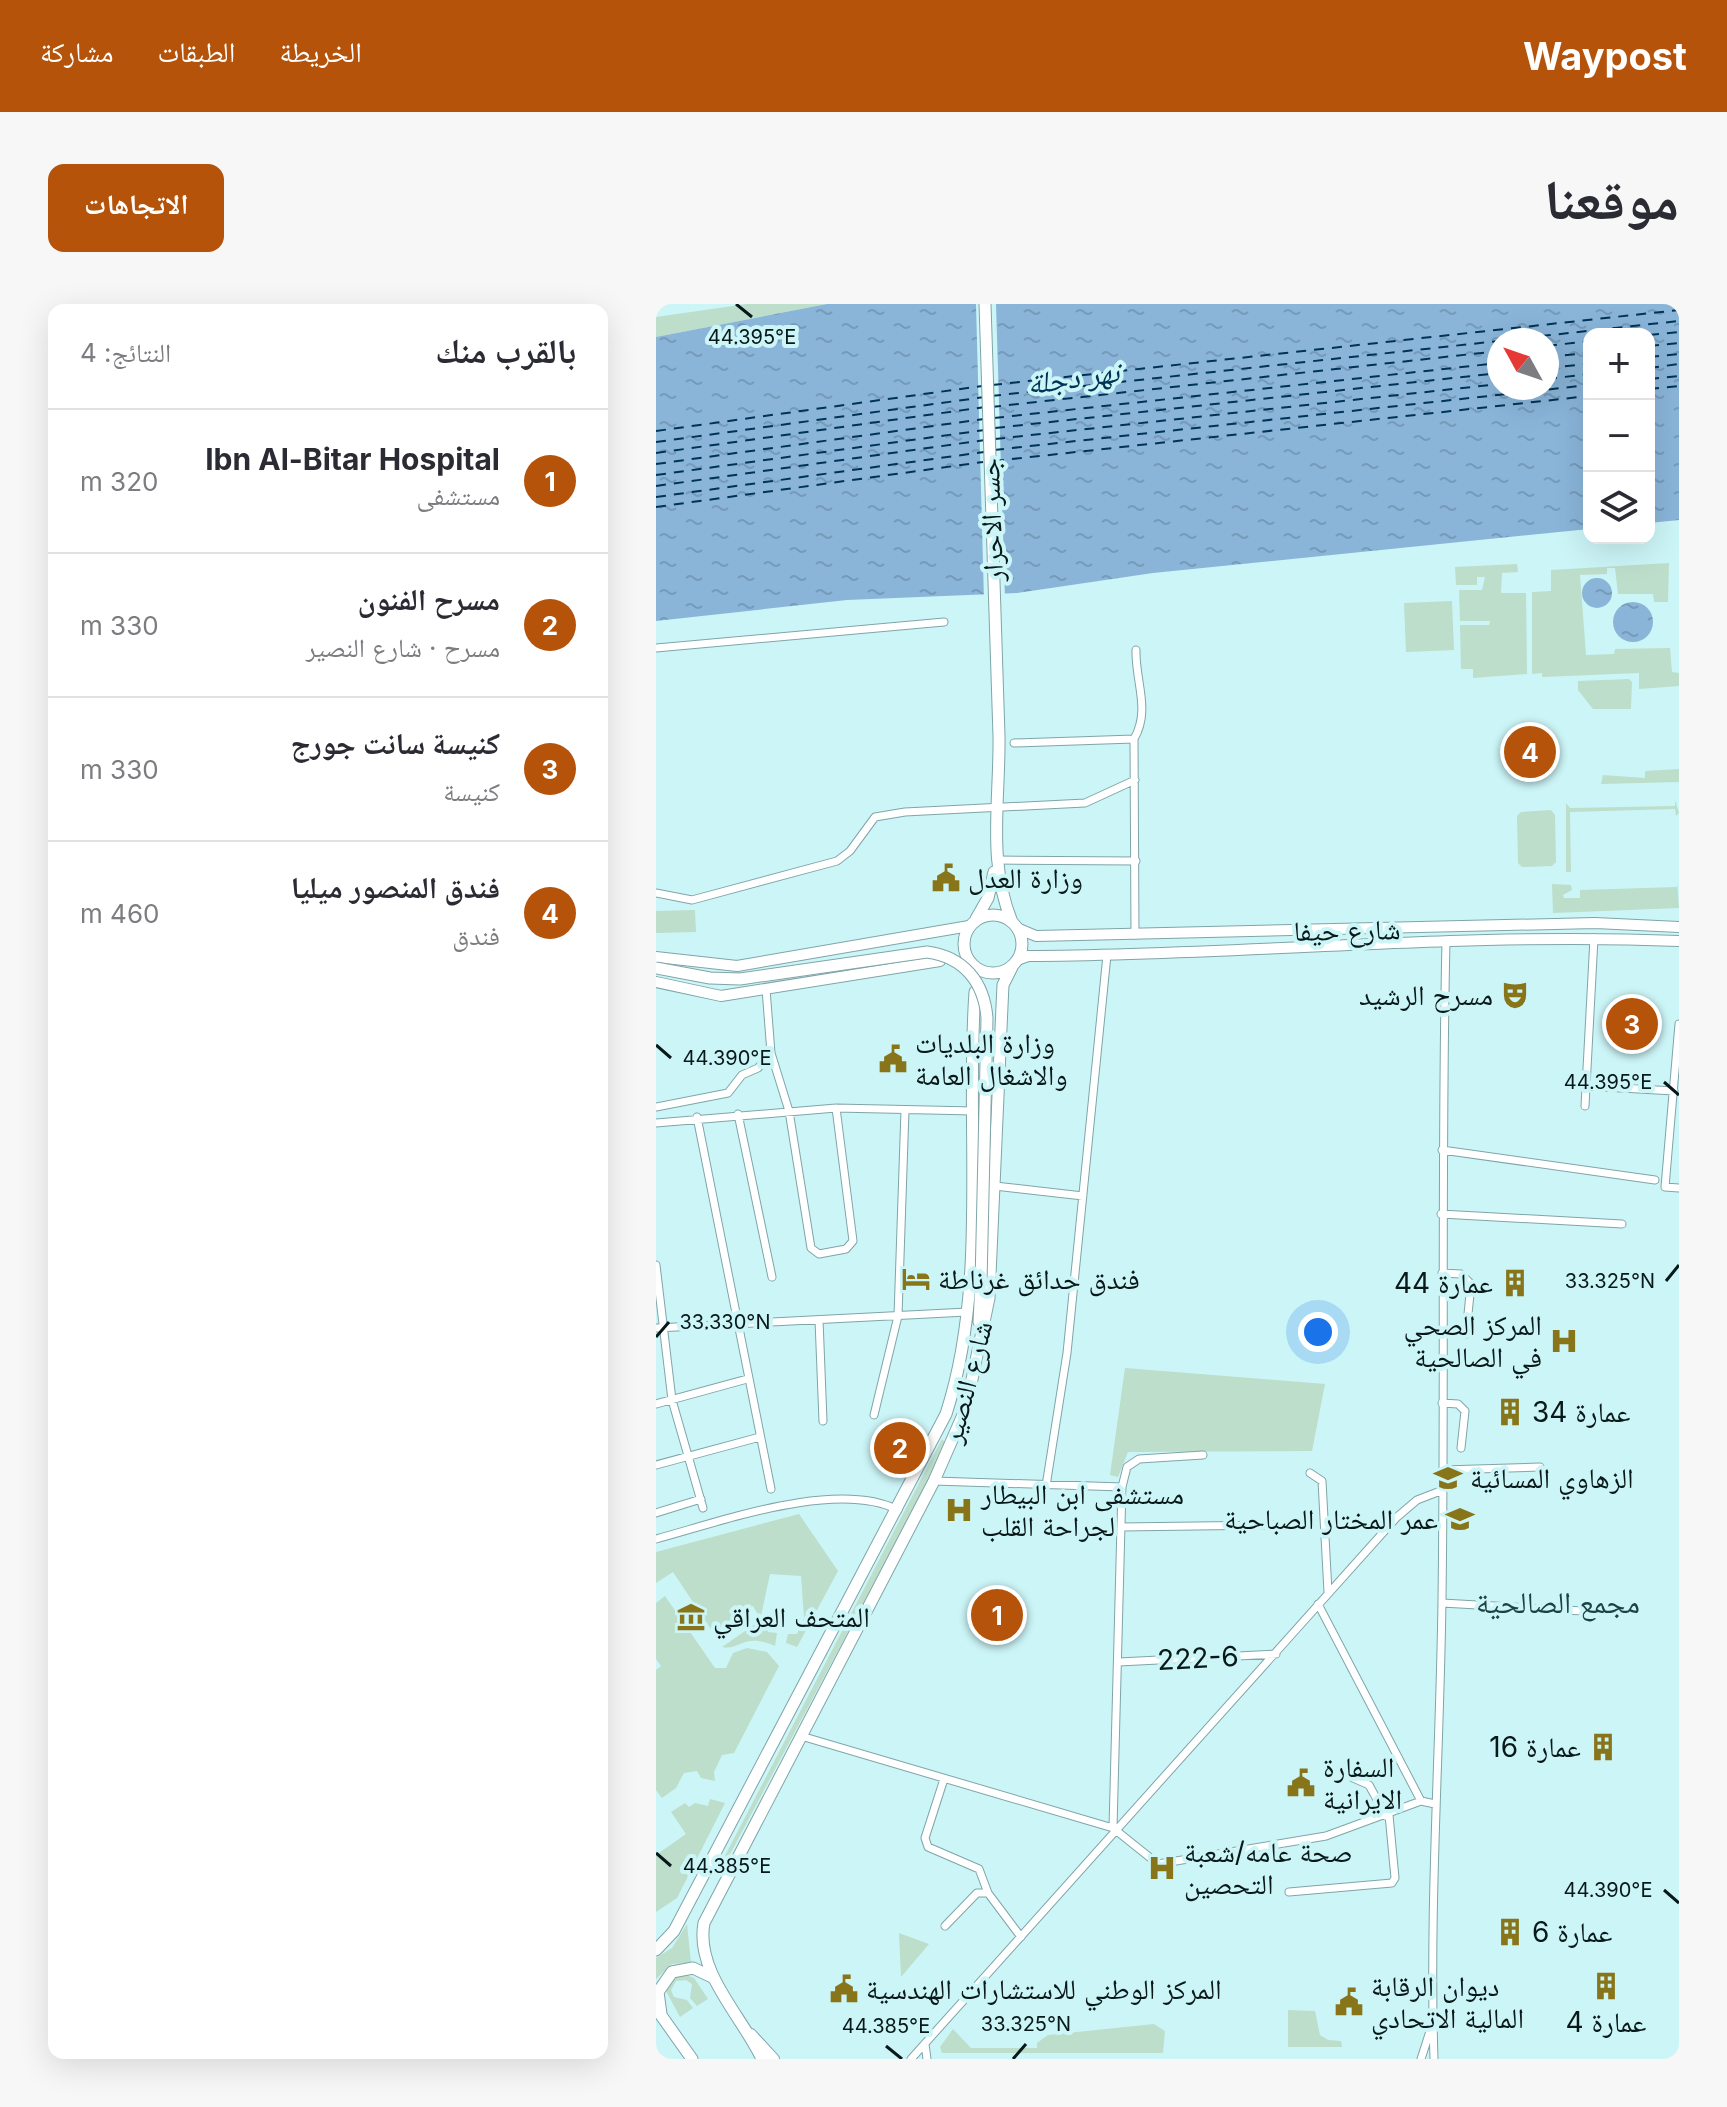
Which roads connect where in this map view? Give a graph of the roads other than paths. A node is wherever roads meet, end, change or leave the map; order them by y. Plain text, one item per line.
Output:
1 (985, 304) edge
2 (944, 622) dead end
3 (656, 648) edge
4 (1136, 650) dead end
5 (1134, 739) junction
6 (1014, 743) dead end
7 (1135, 780) junction
8 (997, 810) junction
9 (996, 860) junction
10 (1136, 861) junction
11 (656, 893) edge
12 (973, 923) junction
13 (1015, 925) junction
14 (1679, 927) edge
15 (1135, 935) junction
16 (1594, 938) junction
17 (891, 941) junction
18 (1446, 941) junction
19 (1679, 941) edge
20 (1107, 955) junction
21 (656, 957) edge
22 (940, 961) dead end
23 (1015, 963) junction
24 (656, 968) edge
25 (897, 968) junction
26 (656, 982) edge
27 (766, 989) junction
28 (975, 992) dead end
29 (1679, 1024) edge
30 (771, 1053) junction
31 (1586, 1086) junction
32 (1674, 1091) junction
33 (1585, 1106) dead end
34 (656, 1107) edge
35 (836, 1108) junction
36 (905, 1110) junction
37 (789, 1111) junction
38 (971, 1111) junction
39 (738, 1114) junction
40 (697, 1117) junction
41 (656, 1123) edge
42 (1442, 1150) junction
43 (1655, 1180) dead end
44 (995, 1186) junction
45 (1679, 1188) edge
46 (1083, 1196) junction
47 (1441, 1214) junction
48 (1622, 1224) dead end
49 (656, 1265) edge
50 (1442, 1273) junction
51 (772, 1277) dead end
52 (967, 1312) junction
53 (898, 1316) junction
54 (819, 1320) junction
55 (737, 1324) junction
56 (659, 1328) edge
57 (1466, 1334) dead end
58 (978, 1346) junction
59 (747, 1379) junction
60 (672, 1400) junction
61 (1442, 1403) junction
62 (656, 1404) edge
63 (874, 1415) dead end
64 (823, 1421) dead end
65 (760, 1437) junction
66 (1461, 1448) dead end
67 (686, 1455) junction
68 (1203, 1455) dead end
69 (656, 1465) edge
70 (1540, 1467) dead end
71 (1443, 1470) junction
72 (1310, 1473) dead end
73 (934, 1481) junction
74 (1046, 1486) junction
75 (1122, 1487) junction
76 (771, 1489) dead end
77 (1443, 1490) junction
78 (898, 1510) junction
79 (656, 1513) edge
80 (1277, 1525) dead end
81 (1121, 1527) junction
82 (656, 1539) edge
83 (1328, 1592) junction
84 (1442, 1603) junction
85 (1318, 1604) junction
86 (1619, 1613) dead end
87 (1276, 1654) junction
88 (1119, 1662) junction
89 (801, 1736) junction
90 (1353, 1778) dead end
91 (944, 1779) junction
92 (1421, 1801) junction
93 (1435, 1804) junction
94 (1388, 1816) junction
95 (1115, 1830) junction
96 (1289, 1892) dead end
97 (988, 1893) junction
98 (691, 1900) junction
99 (709, 1913) junction
100 (945, 1926) dead end
101 (1021, 1937) junction
102 (656, 1950) edge
103 (714, 1978) junction
104 (658, 2011) edge
105 (1433, 2022) junction
106 (749, 2031) junction
107 (925, 2044) junction
108 (692, 2059) edge
109 (762, 2059) edge
110 (774, 2059) edge
111 (911, 2059) edge
112 (927, 2059) edge
113 (1421, 2059) edge
114 (1434, 2059) edge

1 - 8 main road, جسر الاحرار
2 - 3 street
4 - 5 street
5 - 6 street
5 - 7 street
7 - 8 street
7 - 10 street
8 - 9 main road, جسر الاحرار
8 - 11 street
9 - 10 street
9 - 12 main road
9 - 13 main road
10 - 15 street
12 - 13 main road
12 - 17 main road
12 - 23 main road
13 - 15 main road, شارع حيفا
13 - 23 main road
14 - 15 main road, شارع حيفا
16 - 18 main road, شارع حيفا
16 - 19 main road, شارع حيفا
16 - 31 street
17 - 21 main road
17 - 25 main road
18 - 20 main road, شارع حيفا
18 - 42 street
20 - 23 main road, شارع حيفا
20 - 46 street
22 - 25 main road
23 - 44 main road, شارع النصیر
24 - 58 main road, bridge
25 - 27 main road
26 - 27 main road
27 - 30 street
28 - 38 main road, شارع النصیر
29 - 32 street
30 - 34 street
30 - 37 street
31 - 32 street
31 - 33 street
32 - 45 street
35 - 36 street
35 - 37 street
35 - 37 street
36 - 38 street
36 - 53 street
37 - 39 street
38 - 52 main road, شارع النصیر
39 - 40 street
39 - 51 street
40 - 41 street
40 - 55 street
42 - 43 street
42 - 47 street
44 - 46 street
44 - 58 main road, شارع النصیر
46 - 74 street
47 - 48 street
47 - 50 street
49 - 56 street
50 - 57 street
50 - 61 street
52 - 53 street
52 - 78 main road, شارع النصیر
53 - 54 street
53 - 63 street
54 - 55 street
54 - 64 street
55 - 56 street
55 - 59 street
56 - 60 street
58 - 73 main road, شارع النصیر
59 - 60 street
59 - 65 street
60 - 62 street
60 - 67 street
61 - 66 street
61 - 71 street
65 - 67 street
65 - 76 street
67 - 69 street
67 - 79 street
68 - 75 street
70 - 71 street
71 - 77 street
72 - 83 street
73 - 74 street
73 - 89 main road, شارع النصیر
74 - 75 street
75 - 81 street
77 - 83 street
77 - 84 street
78 - 82 street
78 - 98 main road, شارع النصیر
80 - 81 street
81 - 88 street
83 - 85 street
84 - 86 street
84 - 93 street
85 - 87 street
85 - 92 street
87 - 88 street, 222-6
87 - 95 street
88 - 95 street
89 - 91 street
89 - 99 main road, شارع النصیر
90 - 94 street
91 - 95 street
91 - 97 street
92 - 93 street
92 - 94 street
93 - 105 street
94 - 95 street
94 - 96 street
95 - 101 street
97 - 100 street
97 - 101 street
98 - 99 main road
98 - 102 main road, شارع النصیر
99 - 103 main road, شارع النصیر
101 - 107 street
103 - 104 main road
103 - 106 main road, شارع النصیر
104 - 108 main road
105 - 113 street
105 - 114 street
106 - 109 main road, شارع النصیر
106 - 110 main road
107 - 111 street
107 - 112 street

